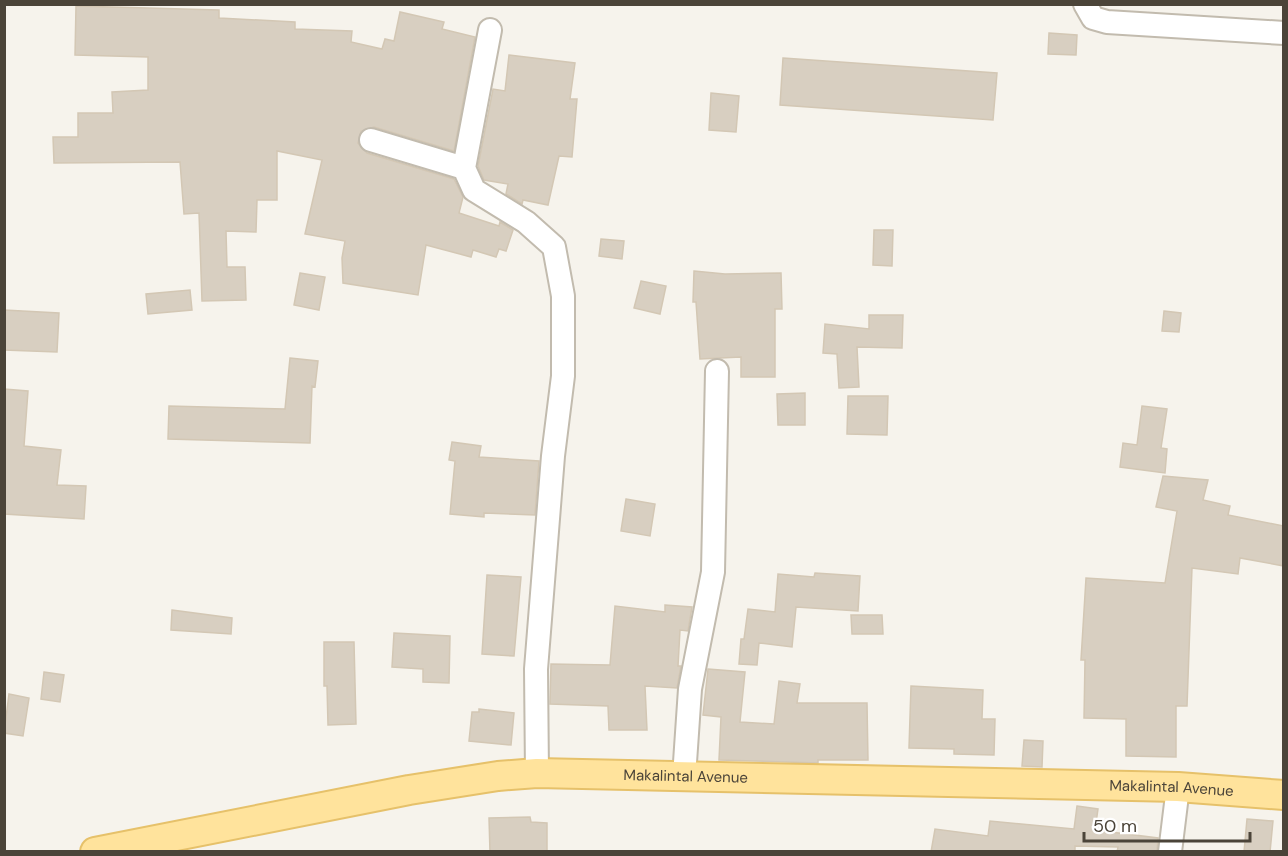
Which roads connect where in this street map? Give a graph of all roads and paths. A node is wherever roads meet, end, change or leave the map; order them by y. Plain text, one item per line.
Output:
1 (1085, 4) edge
2 (490, 30) dead end
3 (1284, 33) edge
4 (371, 140) dead end
5 (464, 168) junction
6 (717, 371) dead end
7 (537, 773) junction
8 (684, 777) junction
9 (1178, 787) junction
10 (1284, 795) edge
11 (95, 852) edge
12 (1170, 852) edge

1 - 3 street
2 - 5 street
4 - 5 street
5 - 7 street
6 - 8 street
7 - 8 main road, Makalintal Avenue
7 - 11 main road, Makalintal Avenue
8 - 9 main road, Makalintal Avenue
9 - 10 main road, Makalintal Avenue
9 - 12 street

